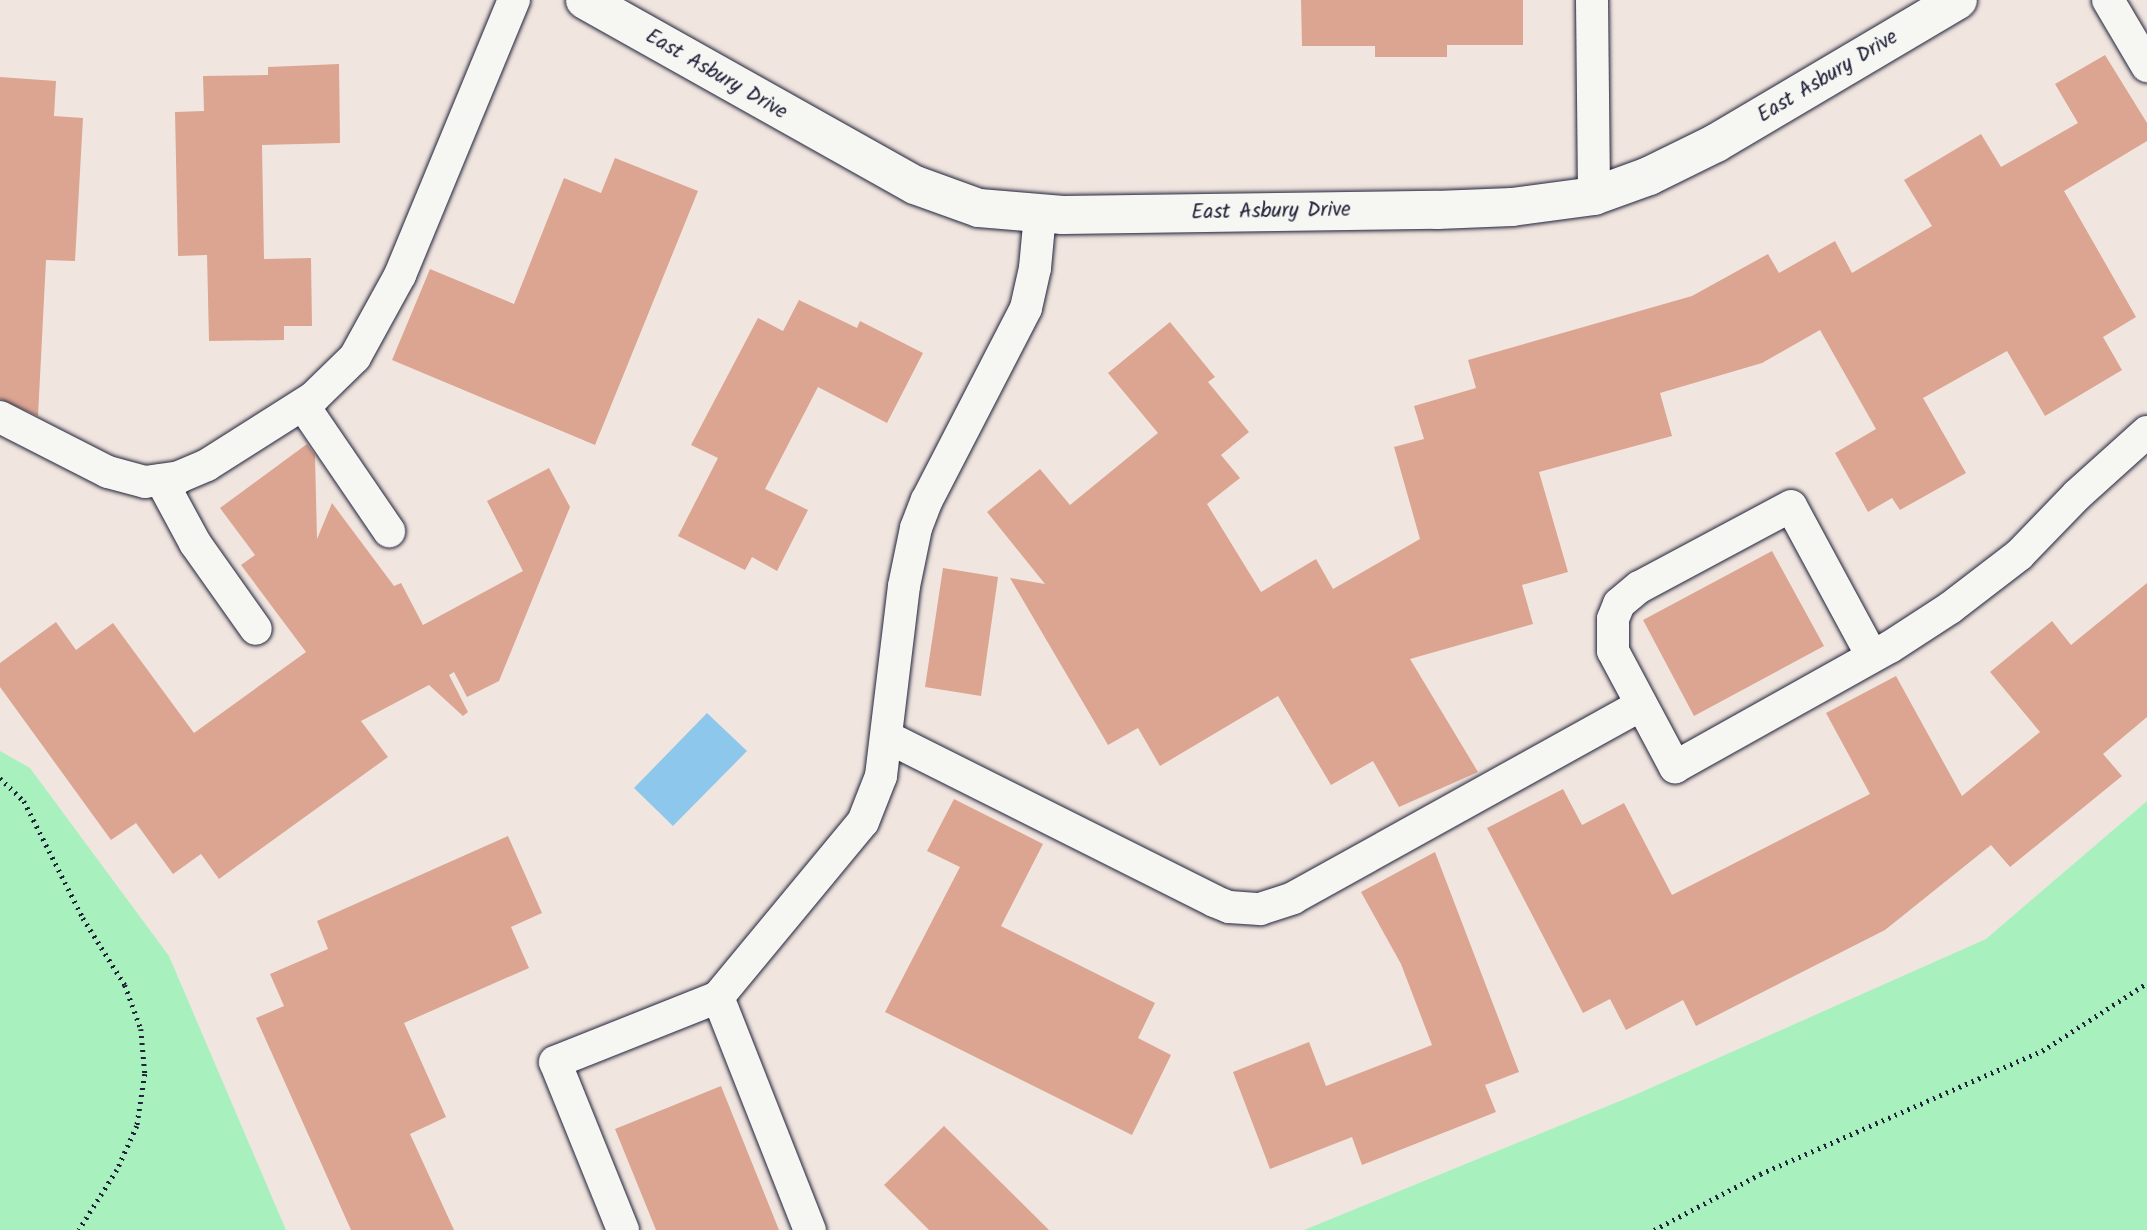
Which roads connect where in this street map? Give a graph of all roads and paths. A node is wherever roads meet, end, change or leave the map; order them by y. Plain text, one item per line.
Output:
1 (514, 0) edge
2 (585, 0) edge
3 (1592, 0) edge
4 (1958, 0) edge
5 (2108, 0) edge
6 (2147, 66) edge
7 (1594, 196) junction
8 (1040, 214) junction
9 (303, 405) junction
10 (0, 417) edge
11 (2147, 432) edge
12 (161, 480) junction
13 (390, 531) dead end
14 (256, 629) dead end
15 (1872, 656) junction
16 (1641, 705) junction
17 (887, 737) junction
18 (0, 778) edge
19 (2147, 983) edge
20 (718, 997) junction
21 (79, 1230) edge
22 (623, 1230) edge
23 (810, 1230) edge
24 (1654, 1230) edge

1 - 9 lane
2 - 8 street, East Asbury Drive
3 - 7 lane
4 - 7 street, East Asbury Drive
5 - 6 lane
7 - 8 street, East Asbury Drive
8 - 17 lane
9 - 12 lane
9 - 13 lane
10 - 12 lane
11 - 15 lane
12 - 14 lane
15 - 16 lane
15 - 16 lane
16 - 17 lane
17 - 20 lane
18 - 21 path
19 - 24 path
20 - 22 lane
20 - 23 lane

